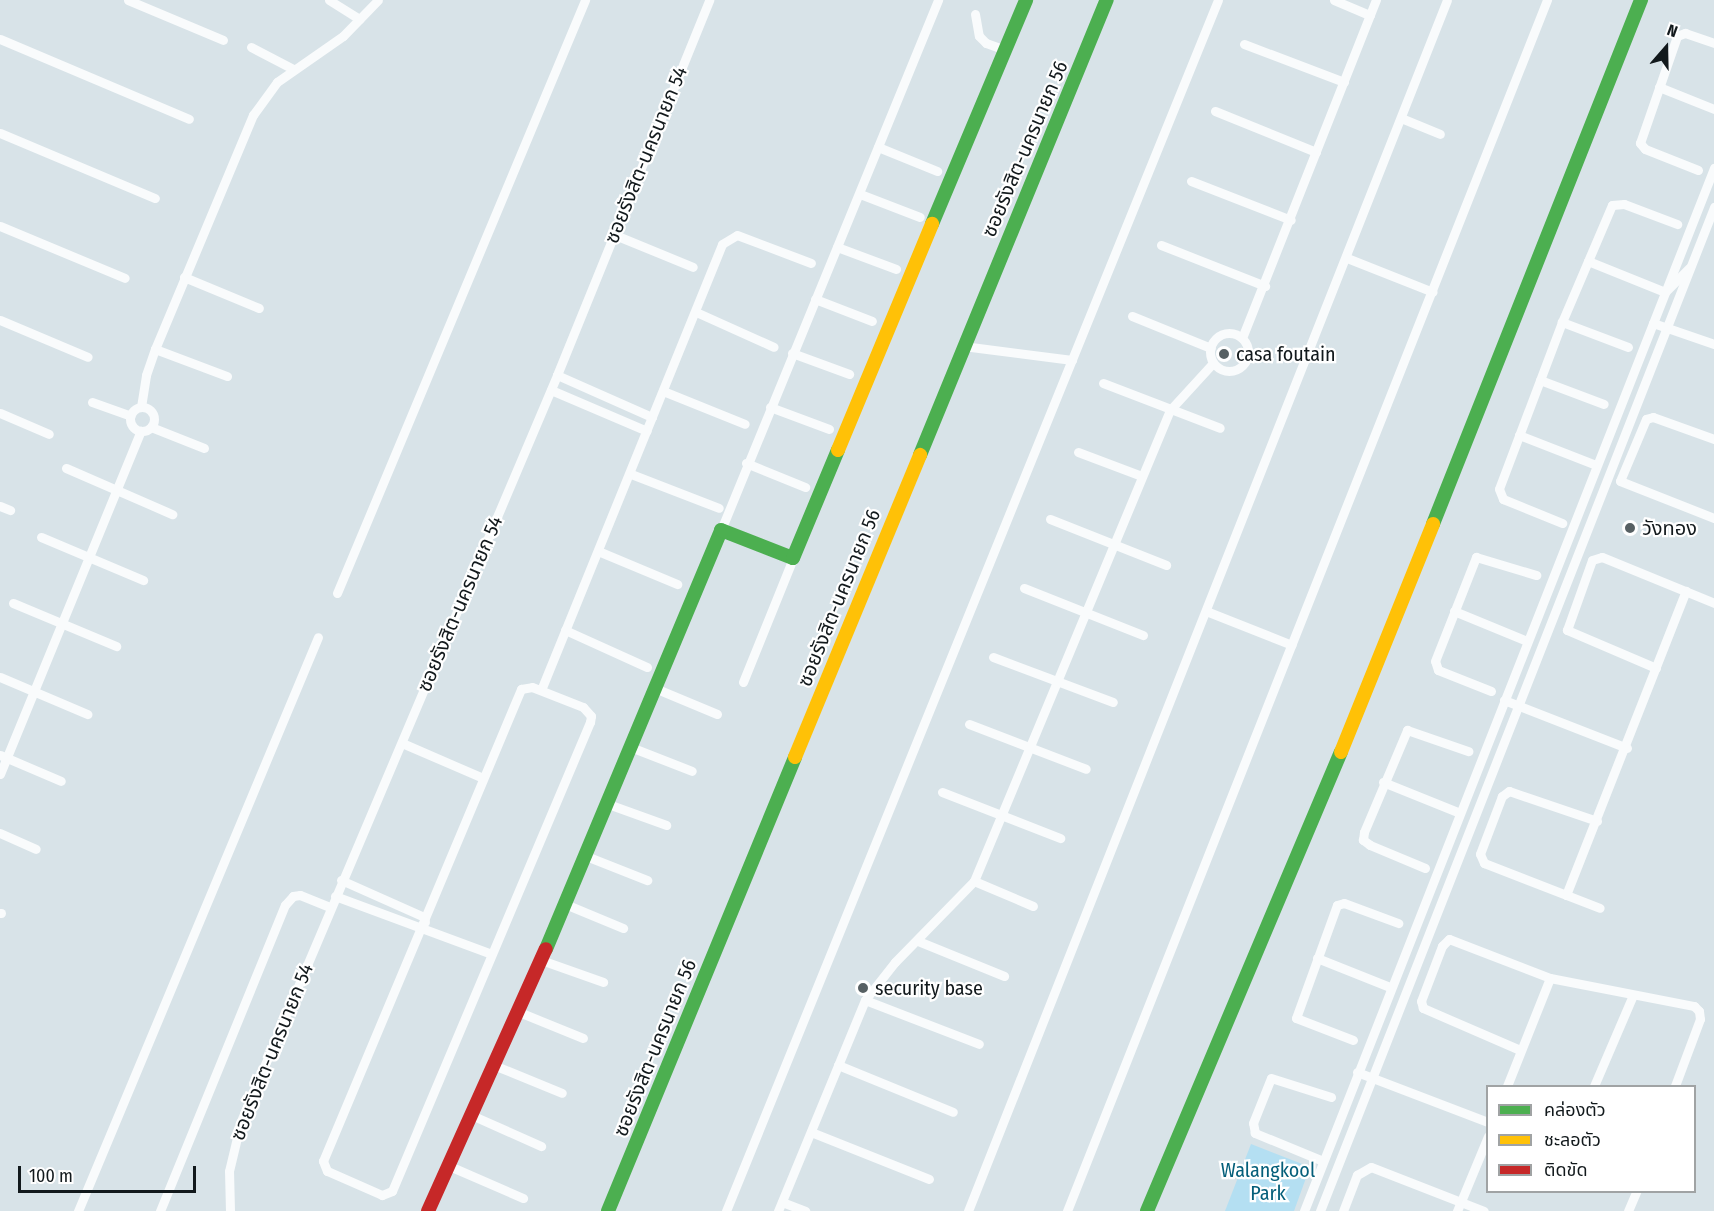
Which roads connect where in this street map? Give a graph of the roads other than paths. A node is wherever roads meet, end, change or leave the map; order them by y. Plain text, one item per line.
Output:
1 (128, 0) edge
2 (329, 0) edge
3 (378, 0) edge
4 (585, 0) edge
5 (709, 0) edge
6 (938, 0) edge
7 (1026, 0) edge
8 (1107, 0) edge
9 (1218, 0) edge
10 (1334, 0) edge
11 (1376, 0) edge
12 (1447, 0) edge
13 (1547, 0) edge
14 (1641, 0) edge
15 (975, 14) dead end
16 (1370, 15) junction
17 (360, 19) junction
18 (0, 39) edge
19 (223, 40) dead end
20 (1714, 43) edge
21 (1244, 44) dead end
22 (250, 47) dead end
23 (1005, 50) junction
24 (293, 69) junction
25 (1344, 82) junction
26 (1659, 87) junction
27 (1714, 109) edge
28 (1215, 111) dead end
29 (1401, 118) junction
30 (189, 119) dead end
31 (0, 133) edge
32 (1440, 134) dead end
33 (878, 147) junction
34 (1316, 152) junction
35 (1714, 168) edge
36 (1698, 170) dead end
37 (937, 171) dead end
38 (1191, 180) dead end
39 (860, 194) junction
40 (155, 198) dead end
41 (1714, 207) edge
42 (920, 217) dead end
43 (1291, 220) junction
44 (1677, 224) dead end
45 (0, 226) edge
46 (615, 235) junction
47 (1161, 245) dead end
48 (837, 247) junction
49 (1347, 258) junction
50 (1588, 261) junction
51 (811, 263) dead end
52 (1691, 266) junction
53 (693, 267) dead end
54 (896, 269) dead end
55 (184, 277) junction
56 (124, 278) dead end
57 (1265, 286) junction
58 (1433, 292) junction
59 (1665, 292) junction
60 (815, 299) junction
61 (259, 308) dead end
62 (696, 312) junction
63 (1132, 316) dead end
64 (0, 320) edge
65 (872, 321) dead end
66 (1562, 322) junction
67 (1653, 322) junction
68 (1668, 328) junction
69 (1242, 338) junction
70 (1714, 344) edge
71 (963, 346) junction
72 (774, 347) dead end
73 (1628, 347) dead end
74 (1210, 348) junction
75 (155, 349) junction
76 (792, 353) junction
77 (88, 357) dead end
78 (1072, 360) junction
79 (1213, 363) junction
80 (849, 374) dead end
81 (558, 375) junction
82 (227, 376) dead end
83 (1540, 380) junction
84 (1104, 383) dead end
85 (551, 390) junction
86 (663, 391) junction
87 (92, 402) dead end
88 (1604, 404) dead end
89 (141, 407) junction
90 (770, 407) junction
91 (1170, 410) junction
92 (0, 413) edge
93 (131, 416) junction
94 (652, 417) junction
95 (745, 424) dead end
96 (152, 427) junction
97 (1220, 428) dead end
98 (829, 429) dead end
99 (141, 431) junction
100 (647, 431) junction
101 (49, 434) dead end
102 (1519, 435) junction
103 (1714, 439) edge
104 (204, 448) dead end
105 (1078, 452) dead end
106 (746, 464) junction
107 (1596, 465) junction
108 (66, 468) dead end
109 (631, 474) junction
110 (1142, 476) junction
111 (805, 487) dead end
112 (118, 490) junction
113 (0, 506) edge
114 (719, 508) dead end
115 (10, 510) dead end
116 (172, 514) dead end
117 (1714, 518) edge
118 (1050, 519) dead end
119 (1562, 523) dead end
120 (721, 530) junction
121 (41, 537) dead end
122 (1112, 545) junction
123 (598, 551) junction
124 (91, 558) junction
125 (794, 558) junction
126 (1166, 565) dead end
127 (1536, 575) dead end
128 (143, 580) dead end
129 (677, 584) dead end
130 (1024, 588) dead end
131 (1686, 591) junction
132 (337, 593) dead end
133 (13, 603) dead end
134 (1714, 603) edge
135 (1206, 611) junction
136 (1454, 611) junction
137 (1083, 613) junction
138 (64, 624) junction
139 (565, 630) junction
140 (1143, 635) dead end
141 (318, 637) dead end
142 (1527, 641) junction
143 (1292, 645) junction
144 (116, 646) dead end
145 (993, 657) dead end
146 (647, 667) dead end
147 (1656, 668) junction
148 (0, 677) edge
149 (1055, 681) junction
150 (744, 682) dead end
151 (657, 689) junction
152 (541, 690) junction
153 (1491, 691) dead end
154 (35, 692) junction
155 (1504, 700) junction
156 (1113, 702) dead end
157 (1520, 707) junction
158 (87, 714) dead end
159 (717, 714) dead end
160 (969, 724) dead end
161 (402, 742) junction
162 (1029, 747) junction
163 (633, 748) junction
164 (1627, 748) junction
165 (1468, 751) dead end
166 (4, 757) edge
167 (1086, 769) dead end
168 (692, 771) dead end
169 (0, 774) edge
170 (483, 778) junction
171 (61, 781) dead end
172 (1383, 782) junction
173 (942, 792) dead end
174 (609, 804) junction
175 (1460, 813) junction
176 (1001, 815) junction
177 (1597, 821) junction
178 (666, 825) dead end
179 (0, 833) edge
180 (1059, 838) dead end
181 (36, 849) dead end
182 (586, 856) junction
183 (1425, 868) dead end
184 (341, 880) junction
185 (647, 880) dead end
186 (974, 881) junction
187 (1566, 895) junction
188 (335, 896) junction
189 (565, 904) junction
190 (1033, 906) dead end
191 (330, 907) junction
192 (1600, 908) dead end
193 (1398, 923) dead end
194 (423, 924) junction
195 (623, 928) dead end
196 (918, 941) junction
197 (492, 954) junction
198 (1317, 958) junction
199 (541, 960) junction
200 (1004, 976) dead end
201 (1550, 978) junction
202 (603, 982) dead end
203 (1390, 987) junction
204 (1633, 994) junction
205 (866, 1000) junction
206 (519, 1012) junction
207 (583, 1038) dead end
208 (1353, 1040) dead end
209 (979, 1044) dead end
210 (1520, 1050) junction
211 (838, 1065) junction
212 (496, 1066) junction
213 (1357, 1072) junction
214 (1372, 1078) junction
215 (1507, 1085) edge
216 (1594, 1085) edge
217 (1675, 1085) edge
218 (562, 1093) dead end
219 (1331, 1097) dead end
220 (953, 1112) dead end
221 (469, 1114) junction
222 (1486, 1121) edge
223 (811, 1132) junction
224 (1486, 1141) edge
225 (541, 1146) dead end
226 (1323, 1161) junction
227 (447, 1166) junction
228 (929, 1179) dead end
229 (1635, 1193) edge
230 (523, 1198) dead end
231 (780, 1206) edge
232 (1459, 1206) edge
233 (78, 1211) edge
234 (160, 1211) edge
235 (230, 1211) edge
236 (428, 1211) edge
237 (608, 1211) edge
238 (726, 1211) edge
239 (805, 1211) edge
240 (968, 1211) edge
241 (1066, 1211) edge
242 (1147, 1211) edge
243 (1304, 1211) edge
244 (1320, 1211) edge
245 (1343, 1211) edge
246 (1484, 1211) edge
247 (1628, 1211) edge

1 - 19 street
2 - 17 street
3 - 17 street
4 - 132 street
5 - 46 street, ซอยรังสิต-นครนายก 54
6 - 33 street
7 - 23 street
8 - 71 street, ซอยรังสิต-นครนายก 56
9 - 78 street
10 - 16 street
11 - 16 street
12 - 29 street
13 - 58 street
14 - 242 street
15 - 23 street
16 - 25 street
17 - 24 street
18 - 30 street
20 - 26 street
21 - 25 street
22 - 24 street
23 - 125 street
24 - 55 street
25 - 34 street
26 - 27 street
26 - 36 street
28 - 34 street
29 - 32 street
29 - 49 street
31 - 40 street
33 - 37 street
33 - 39 street
34 - 43 street
35 - 59 street
38 - 43 street
39 - 42 street
39 - 48 street
41 - 52 street
43 - 57 street
44 - 50 street
45 - 56 street
46 - 53 street
46 - 81 street, ซอยรังสิต-นครนายก 54
47 - 57 street
48 - 54 street
48 - 60 street
49 - 58 street
49 - 135 street
50 - 59 street
50 - 66 street
51 - 62 street
52 - 59 street
52 - 68 street
55 - 61 street
55 - 75 street
57 - 69 street
58 - 143 street
59 - 67 street
60 - 65 street
60 - 76 street
62 - 72 street
62 - 86 street
63 - 74 street
64 - 77 street
66 - 73 street
66 - 83 street
67 - 68 street
67 - 107 street
68 - 70 street
68 - 157 street
69 - 74 street
69 - 79 street
71 - 78 street
71 - 237 street, ซอยรังสิต-นครนายก 56
74 - 79 street
75 - 82 street
75 - 89 street
76 - 80 street
76 - 90 street
78 - 238 street
79 - 91 street
81 - 85 street, ซอยรังสิต-นครนายก 54
81 - 94 street
83 - 88 street
83 - 102 street
84 - 91 street
85 - 100 street
85 - 161 street, ซอยรังสิต-นครนายก 54
86 - 94 street
86 - 95 street
87 - 93 street
89 - 93 street
89 - 96 street
90 - 98 street
90 - 106 street
91 - 97 street
91 - 110 street
92 - 101 street
93 - 99 street
94 - 100 street
96 - 99 street
96 - 104 street
99 - 112 street
100 - 109 street
102 - 107 street
102 - 119 street
103 - 117 street
105 - 110 street
106 - 111 street
106 - 120 street
107 - 142 street
108 - 112 street
109 - 114 street
109 - 123 street
110 - 122 street
112 - 116 street
112 - 124 street
113 - 115 street
118 - 122 street
120 - 125 street
120 - 151 street
121 - 124 street
122 - 126 street
122 - 137 street
123 - 129 street
123 - 139 street
124 - 128 street
124 - 138 street
125 - 150 street
127 - 136 street
130 - 137 street
131 - 134 street
131 - 147 street
131 - 147 street
133 - 138 street
135 - 143 street
135 - 240 street
136 - 142 street
136 - 153 street
137 - 140 street
137 - 149 street
138 - 144 street
138 - 154 street
139 - 146 street
139 - 152 street
141 - 233 street
142 - 155 street
143 - 241 street
145 - 149 street
147 - 164 street
148 - 154 street
149 - 156 street
149 - 162 street
151 - 159 street
151 - 163 street
152 - 170 street
152 - 197 street
154 - 158 street
154 - 166 street
155 - 157 street
155 - 175 street
157 - 164 street
157 - 214 street
160 - 162 street
161 - 170 street
161 - 184 street, ซอยรังสิต-นครนายก 54
162 - 167 street
162 - 176 street
163 - 168 street
163 - 174 street
164 - 177 street
165 - 172 street
166 - 169 street
166 - 171 street
170 - 194 street
172 - 175 street
172 - 183 street
173 - 176 street
174 - 178 street
174 - 182 street
175 - 203 street
176 - 180 street
176 - 186 street
177 - 187 street
177 - 187 street
179 - 181 street
182 - 185 street
182 - 189 street
184 - 188 street, ซอยรังสิต-นครนายก 54
184 - 194 street
186 - 190 street
186 - 196 street
187 - 192 street
188 - 191 street, ซอยรังสิต-นครนายก 54
188 - 194 street
189 - 195 street
189 - 199 street
191 - 234 street
191 - 235 street, ซอยรังสิต-นครนายก 54
193 - 198 street
194 - 197 street
194 - 197 street
196 - 200 street
196 - 205 street
198 - 203 street
198 - 208 street
199 - 202 street
199 - 206 street
201 - 204 street
201 - 210 street
201 - 210 street
203 - 213 street
204 - 216 street
204 - 217 street
205 - 209 street
205 - 211 street
206 - 207 street
206 - 212 street
210 - 215 street
211 - 220 street
211 - 223 street
212 - 218 street
212 - 221 street
213 - 214 street
213 - 226 street
214 - 222 street
214 - 244 street
219 - 226 street
221 - 225 street
221 - 227 street
223 - 228 street
223 - 231 street
224 - 232 street
226 - 243 street
227 - 230 street
227 - 236 street
229 - 247 street
231 - 239 street
232 - 245 street
232 - 246 street

